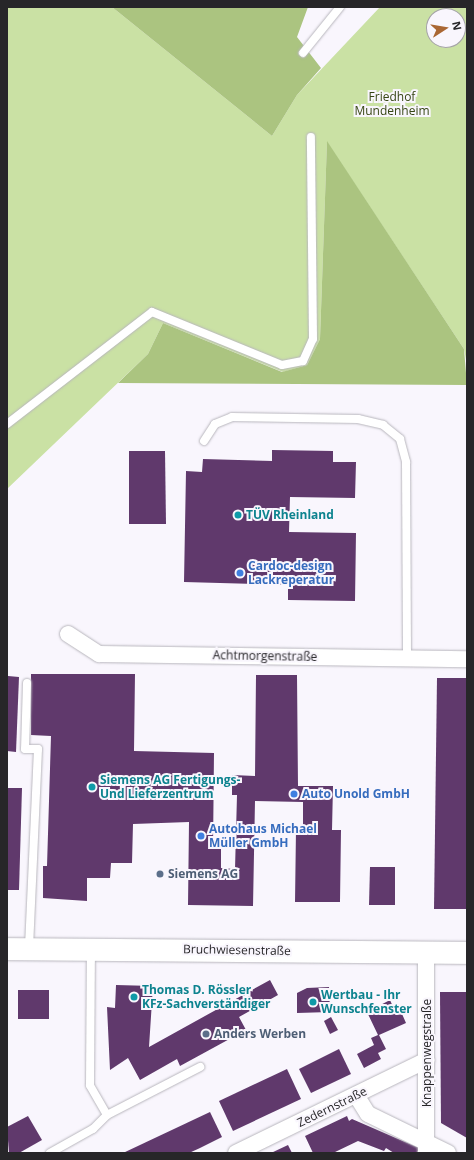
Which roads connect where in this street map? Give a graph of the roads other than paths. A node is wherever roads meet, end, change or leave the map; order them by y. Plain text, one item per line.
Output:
1 (326, 7) edge
2 (340, 7) edge
3 (330, 15) junction
4 (302, 53) dead end
5 (311, 137) dead end
6 (7, 424) edge
7 (204, 441) dead end
8 (68, 634) dead end
9 (407, 658) junction
10 (467, 659) edge
11 (27, 683) dead end
12 (91, 948) junction
13 (7, 949) edge
14 (29, 949) junction
15 (426, 953) junction
16 (467, 953) edge
17 (427, 1060) junction
18 (200, 1067) dead end
19 (356, 1095) junction
20 (107, 1115) junction
21 (426, 1147) edge
22 (50, 1153) edge
23 (236, 1153) edge
24 (448, 1153) edge

1 - 3 lane
2 - 3 lane
3 - 4 lane
5 - 6 lane
7 - 9 lane
8 - 9 street, Achtmorgenstraße
9 - 10 street, Achtmorgenstraße
11 - 14 lane
12 - 14 main road, Bruchwiesenstraße
12 - 15 main road, Bruchwiesenstraße
12 - 20 lane
13 - 14 main road, Bruchwiesenstraße
15 - 16 main road, Bruchwiesenstraße
15 - 17 street, Knappenwegstraße
17 - 19 street, Zedernstraße
17 - 21 street, Knappenwegstraße
18 - 20 lane
19 - 21 street
19 - 23 street, Zedernstraße
20 - 22 lane
21 - 24 street

